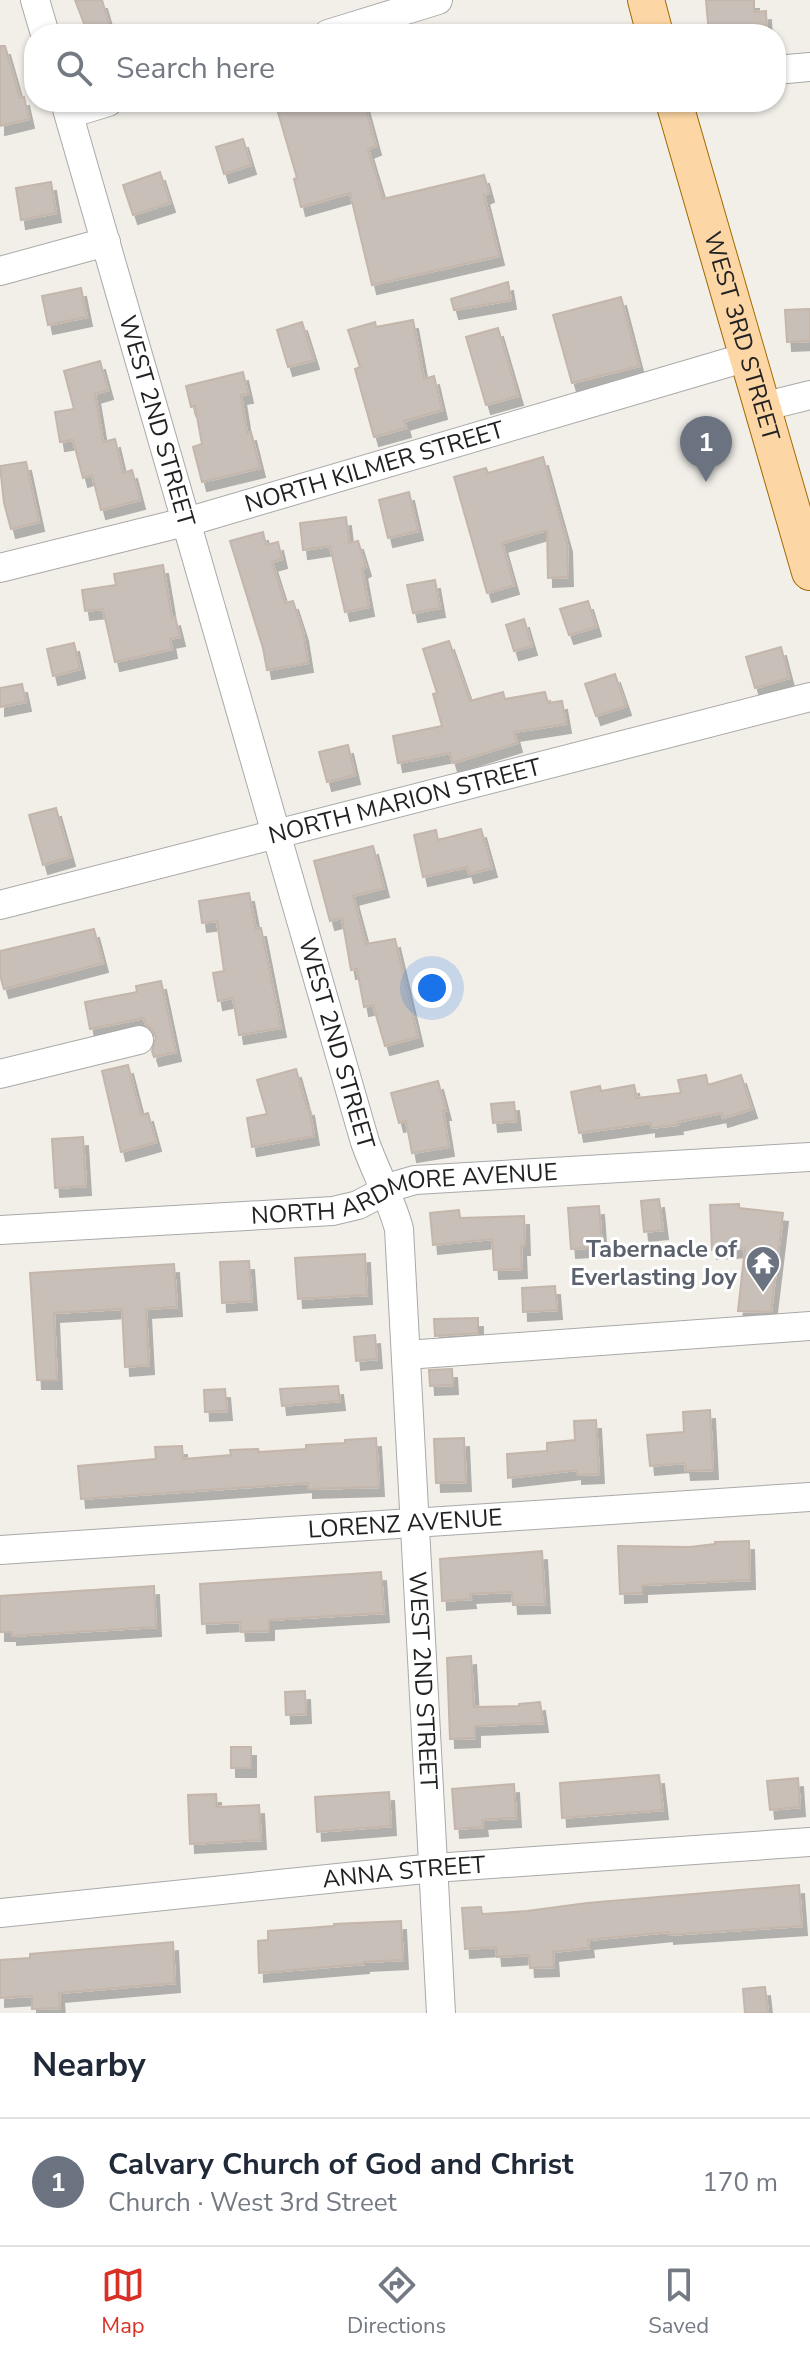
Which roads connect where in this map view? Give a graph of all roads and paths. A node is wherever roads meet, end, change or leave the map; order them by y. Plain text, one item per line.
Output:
1 (35, 0) edge
2 (438, 0) edge
3 (646, 0) edge
4 (42, 24) edge
5 (360, 24) edge
6 (652, 24) edge
7 (810, 67) edge
8 (786, 69) edge
9 (68, 112) edge
10 (677, 112) edge
11 (106, 242) junction
12 (0, 271) edge
13 (747, 357) junction
14 (810, 395) edge
15 (762, 407) junction
16 (186, 521) junction
17 (0, 568) edge
18 (810, 572) edge
19 (810, 697) edge
20 (276, 834) junction
21 (0, 905) edge
22 (139, 1040) dead end
23 (0, 1074) edge
24 (810, 1157) edge
25 (384, 1192) junction
26 (0, 1230) edge
27 (810, 1326) edge
28 (406, 1355) junction
29 (810, 1497) edge
30 (413, 1524) junction
31 (0, 1550) edge
32 (810, 1842) edge
33 (434, 1868) junction
34 (0, 1913) edge
35 (441, 2013) edge

1 - 4 street
2 - 5 street
3 - 6 main road
7 - 8 street
9 - 11 street, WEST 2ND STREET
10 - 13 main road, WEST 3RD STREET
11 - 12 street
11 - 16 street, WEST 2ND STREET
13 - 15 main road, WEST 3RD STREET
13 - 16 street, NORTH KILMER STREET
14 - 15 street
15 - 18 main road, WEST 3RD STREET
16 - 17 street, NORTH KILMER STREET
16 - 20 street, WEST 2ND STREET
19 - 20 street, NORTH MARION STREET
20 - 21 street, NORTH MARION STREET
20 - 25 street, WEST 2ND STREET
22 - 23 street
24 - 25 street, NORTH ARDMORE AVENUE
25 - 26 street, NORTH ARDMORE AVENUE
25 - 28 street, WEST 2ND STREET
27 - 28 street
28 - 30 street, WEST 2ND STREET
29 - 30 street, LORENZ AVENUE
30 - 31 street, LORENZ AVENUE
30 - 33 street, WEST 2ND STREET
32 - 33 street, ANNA STREET
33 - 34 street, ANNA STREET
33 - 35 street, WEST 2ND STREET

